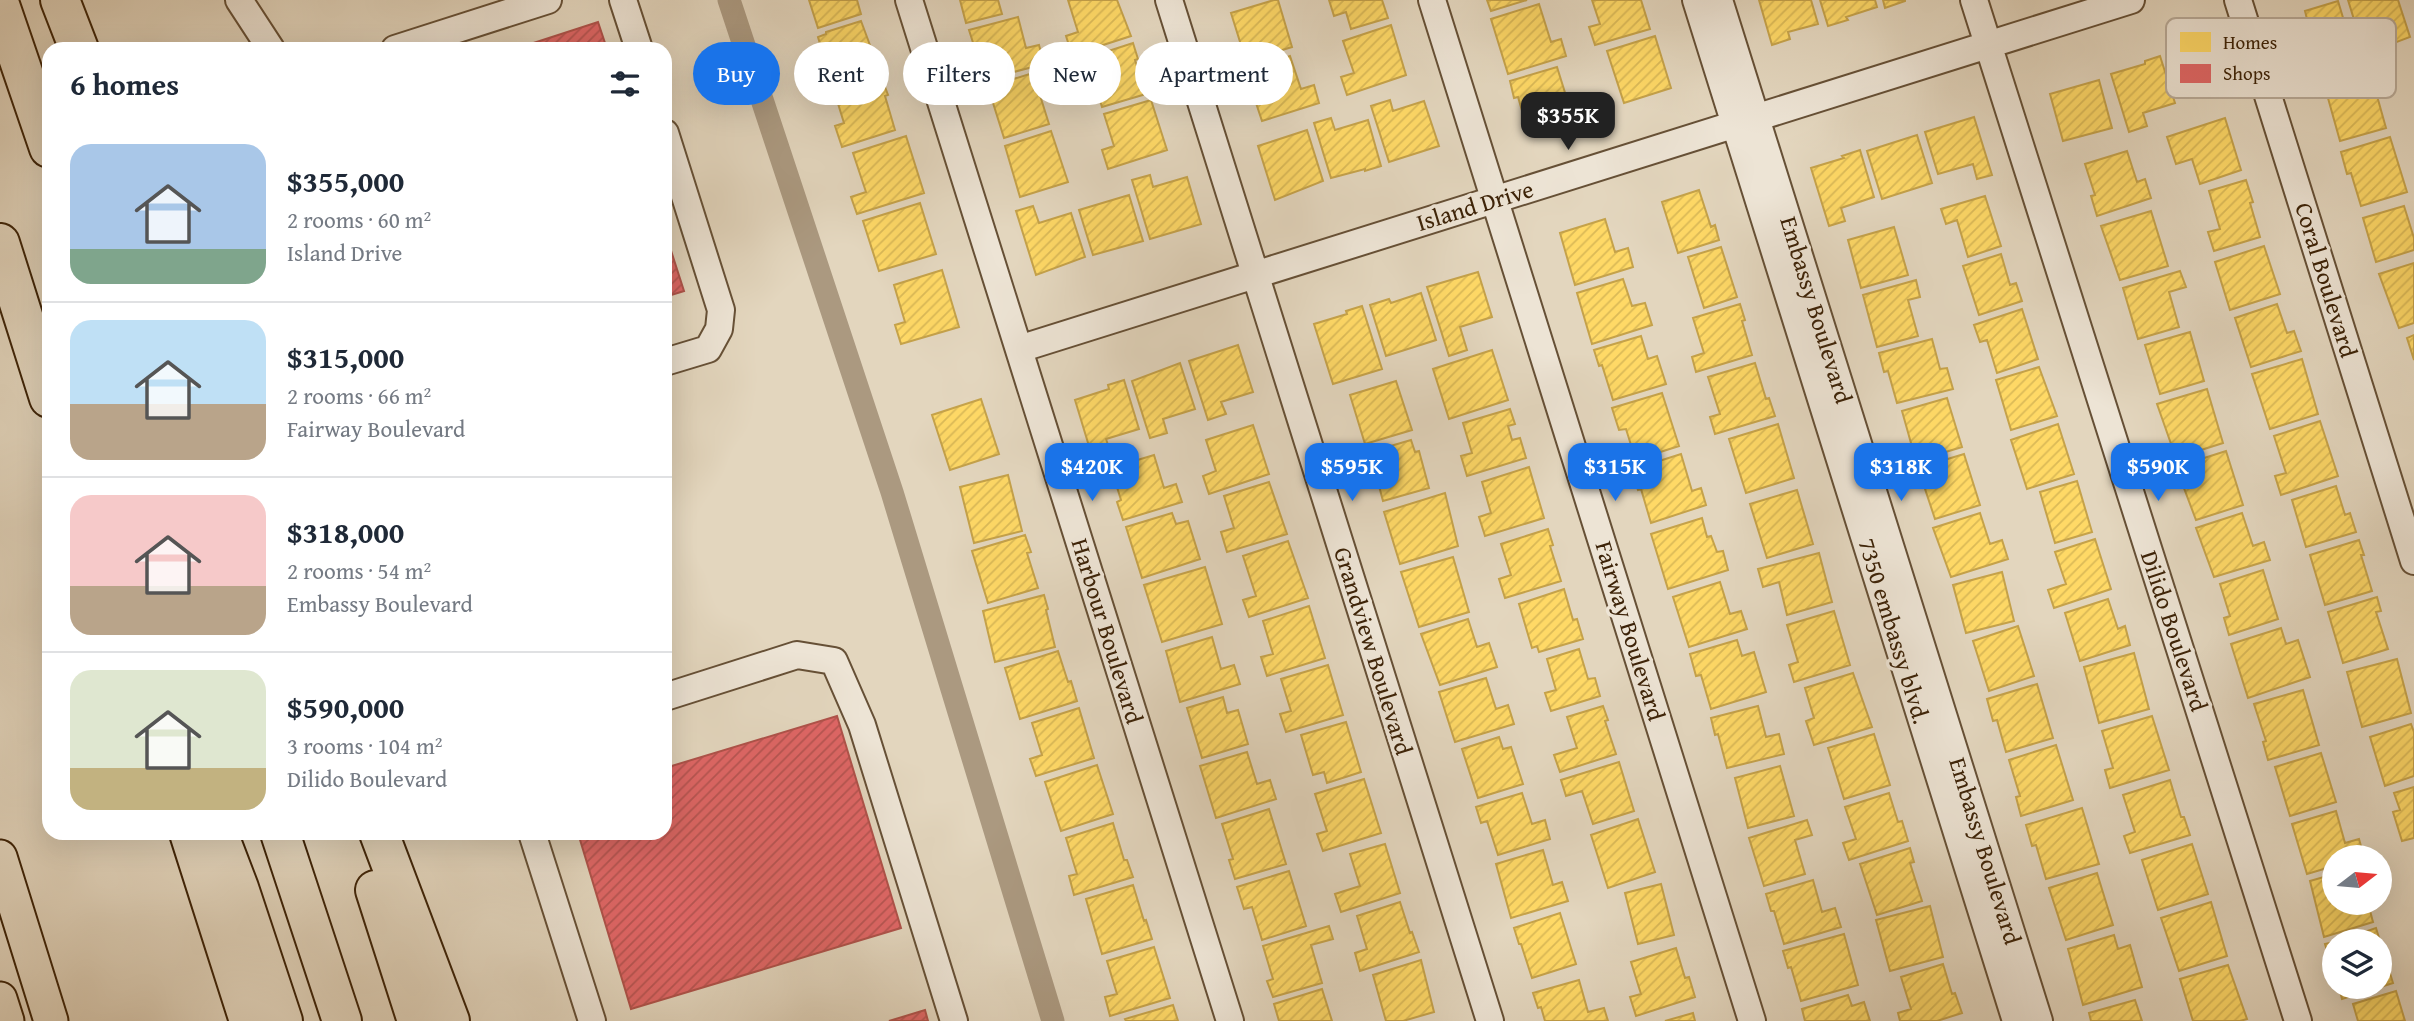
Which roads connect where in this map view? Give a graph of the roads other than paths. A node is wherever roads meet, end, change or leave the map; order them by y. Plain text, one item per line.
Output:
1 (60, 0) edge
2 (239, 0) edge
3 (548, 0) edge
4 (623, 0) edge
5 (909, 0) edge
6 (1169, 0) edge
7 (1433, 0) edge
8 (1696, 0) edge
9 (1718, 0) edge
10 (1974, 0) edge
11 (2131, 0) edge
12 (2238, 0) edge
13 (0, 5) edge
14 (2244, 18) edge
15 (76, 42) edge
16 (266, 42) edge
17 (417, 42) edge
18 (637, 42) edge
19 (1988, 44) junction
20 (2269, 98) edge
21 (1745, 120) junction
22 (42, 128) edge
23 (672, 155) edge
24 (1495, 200) junction
25 (0, 243) edge
26 (1255, 274) junction
27 (1019, 349) junction
28 (672, 360) edge
29 (42, 376) edge
30 (2414, 561) edge
31 (672, 695) edge
32 (191, 840) edge
33 (221, 840) edge
34 (282, 840) edge
35 (359, 840) edge
36 (382, 840) edge
37 (534, 840) edge
38 (0, 857) edge
39 (0, 999) edge
40 (7, 1021) edge
41 (51, 1021) edge
42 (249, 1021) edge
43 (283, 1021) edge
44 (342, 1021) edge
45 (417, 1021) edge
46 (450, 1021) edge
47 (592, 1021) edge
48 (954, 1021) edge
49 (1230, 1021) edge
50 (1490, 1021) edge
51 (1752, 1021) edge
52 (2016, 1021) edge
53 (2039, 1021) edge
54 (2298, 1021) edge

1 - 15 highway
2 - 16 street
3 - 17 street
4 - 18 street
5 - 27 street, Harbour Boulevard
6 - 26 street, Grandview Boulevard
7 - 24 street, Fairway Boulevard
8 - 21 street, 7350 embassy blvd.
9 - 21 street, Embassy Boulevard
10 - 19 street, Dilido Boulevard
11 - 19 street, Island Drive
12 - 14 street, Coral Boulevard
13 - 22 highway
19 - 21 street, Island Drive
19 - 54 street, Dilido Boulevard
20 - 30 street, Coral Boulevard
21 - 24 street, Island Drive
21 - 52 street, 7350 embassy blvd.
21 - 53 street, Embassy Boulevard
23 - 28 street
24 - 26 street, Island Drive
24 - 51 street, Fairway Boulevard
25 - 29 highway
26 - 27 street, Island Drive
26 - 50 street, Grandview Boulevard
27 - 49 street, Harbour Boulevard
31 - 48 street
32 - 42 highway
33 - 43 highway
34 - 44 highway
35 - 45 highway
36 - 46 highway
37 - 47 street
38 - 41 main road
39 - 40 main road

